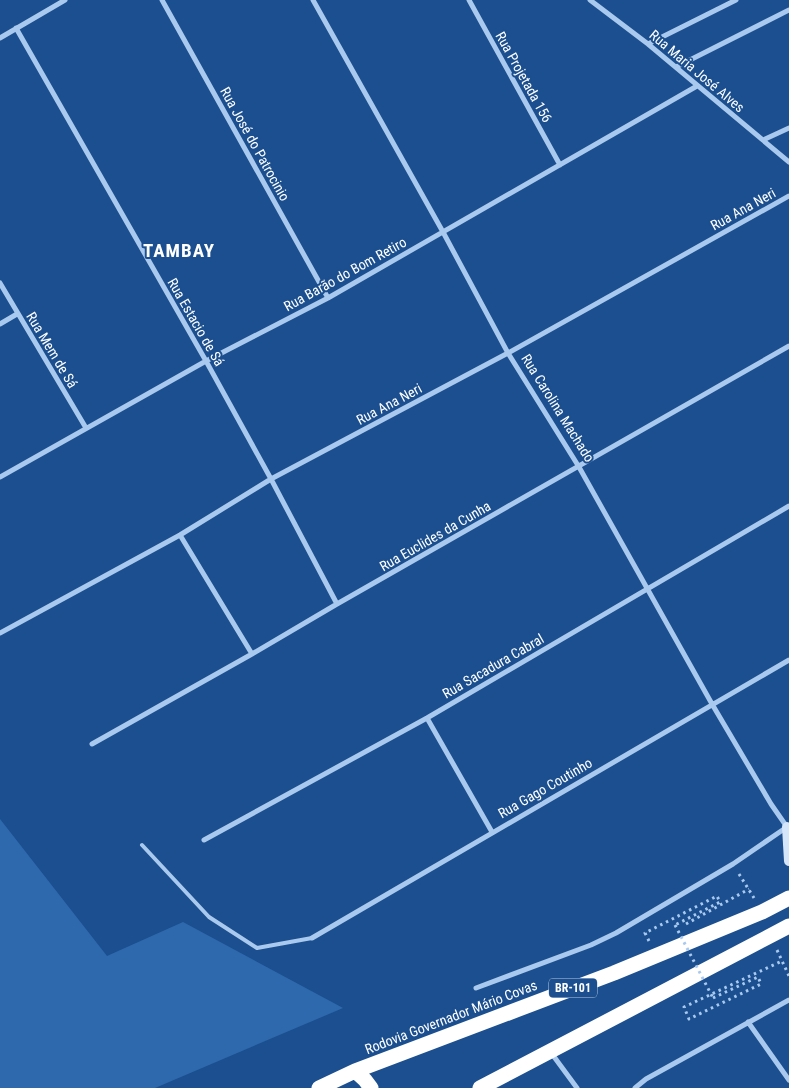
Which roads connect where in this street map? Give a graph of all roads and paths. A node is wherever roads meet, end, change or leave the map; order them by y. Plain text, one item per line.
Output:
1 (65, 0) edge
2 (162, 0) edge
3 (313, 0) edge
4 (469, 0) edge
5 (590, 0) edge
6 (736, 0) edge
7 (789, 10) edge
8 (16, 28) junction
9 (0, 38) edge
10 (648, 44) junction
11 (676, 67) junction
12 (697, 86) junction
13 (789, 128) edge
14 (763, 140) junction
15 (789, 162) edge
16 (560, 166) junction
17 (789, 196) edge
18 (443, 232) junction
19 (0, 283) edge
20 (328, 298) junction
21 (18, 314) junction
22 (0, 324) edge
23 (789, 346) edge
24 (508, 353) junction
25 (206, 362) junction
26 (86, 428) junction
27 (579, 467) junction
28 (0, 477) edge
29 (270, 479) junction
30 (789, 506) edge
31 (180, 535) junction
32 (647, 590) junction
33 (337, 604) junction
34 (0, 633) edge
35 (252, 654) junction
36 (789, 660) edge
37 (712, 704) junction
38 (427, 718) junction
39 (92, 744) dead end
40 (788, 827) edge
41 (492, 832) junction
42 (204, 840) dead end
43 (142, 845) dead end
44 (789, 861) edge
45 (733, 864) junction
46 (750, 889) junction
47 (789, 898) edge
48 (762, 912) junction
49 (789, 926) edge
50 (674, 930) dead end
51 (770, 936) junction
52 (312, 938) joint
53 (650, 944) dead end
54 (782, 961) junction
55 (789, 976) edge
56 (476, 988) dead end
57 (789, 1000) edge
58 (748, 1022) junction
59 (550, 1051) junction
60 (355, 1071) junction
61 (789, 1080) edge
62 (319, 1088) edge
63 (371, 1088) edge
64 (480, 1088) edge
65 (577, 1088) edge
66 (635, 1088) edge

1 - 8 street
2 - 20 street, Rua José do Patrocinio
3 - 18 street, Rua Carolina Machado
4 - 16 street, Rua Projetada 156
5 - 10 street, Rua Maria José Alves
6 - 10 street
7 - 11 street
8 - 9 street
8 - 25 street, Rua Estacio de Sá
10 - 11 street, Rua Maria José Alves
11 - 12 street, Rua Maria José Alves
12 - 14 street, Rua Maria José Alves
12 - 16 street, Rua Barão do Bom Retiro
13 - 14 street
14 - 15 street, Rua Maria José Alves
16 - 18 street, Rua Barão do Bom Retiro
17 - 24 street, Rua Ana Neri
18 - 20 street, Rua Barão do Bom Retiro
18 - 24 street, Rua Carolina Machado
19 - 21 street, Rua Mem de Sá
20 - 25 street, Rua Barão do Bom Retiro
21 - 22 street
21 - 26 street, Rua Mem de Sá
23 - 27 street, Rua Euclides da Cunha
24 - 27 street, Rua Carolina Machado
24 - 29 street, Rua Ana Neri
25 - 26 street, Rua Barão do Bom Retiro
25 - 29 street, Rua Estacio de Sá
26 - 28 street, Rua Barão do Bom Retiro
27 - 32 street, Rua Carolina Machado
27 - 33 street, Rua Euclides da Cunha
29 - 31 street, Rua Ana Neri
29 - 33 street, Rua Estacio de Sá
30 - 32 street, Rua Sacadura Cabral
31 - 34 street, Rua Ana Neri
31 - 35 street
32 - 37 street, Rua Carolina Machado
32 - 38 street, Rua Sacadura Cabral
33 - 35 street, Rua Euclides da Cunha
35 - 39 street, Rua Euclides da Cunha
36 - 37 street, Rua Gago Coutinho
37 - 40 street, Rua Carolina Machado
37 - 41 street, Rua Gago Coutinho
38 - 41 street
38 - 42 street, Rua Sacadura Cabral
40 - 44 street
40 - 45 street
41 - 52 street, Rua Gago Coutinho
43 - 52 lane
45 - 46 path
45 - 56 street
46 - 48 path
46 - 50 path
47 - 48 highway, Rodovia Governador Mário Covas / BR-101
48 - 60 highway, Rodovia Governador Mário Covas / BR-101
49 - 51 highway
51 - 54 path
51 - 59 highway
53 - 54 path, bridge
54 - 55 path
57 - 58 street
58 - 61 street
58 - 66 street
59 - 64 highway
59 - 65 street
60 - 62 highway, Rodovia Governador Mário Covas / BR-101
60 - 63 highway

